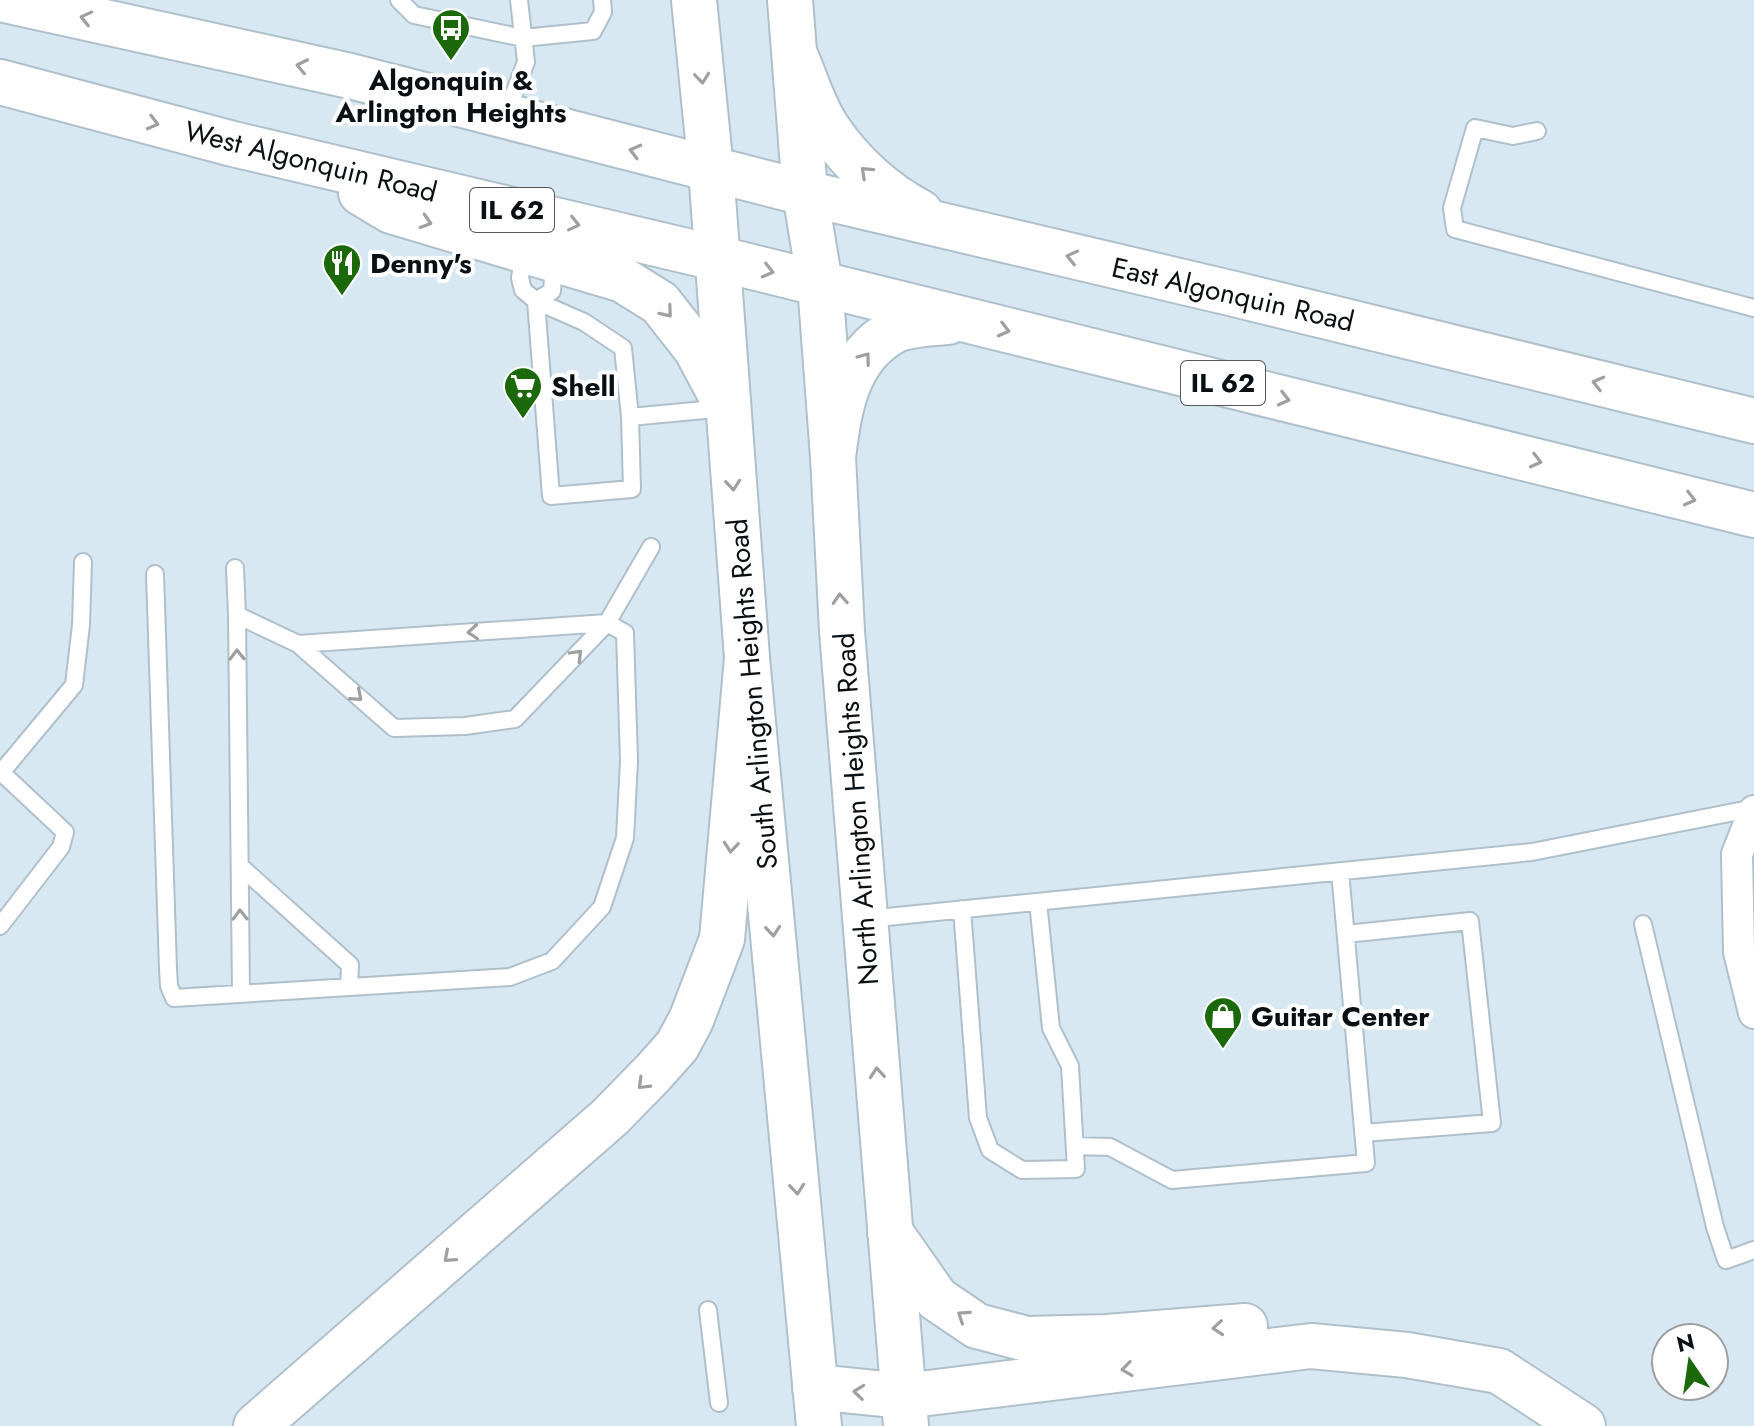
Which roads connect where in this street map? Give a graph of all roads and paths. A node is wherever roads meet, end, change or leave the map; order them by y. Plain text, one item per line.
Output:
1 (5, 0) edge
2 (399, 0) edge
3 (519, 0) edge
4 (602, 0) edge
5 (694, 0) edge
6 (790, 0) edge
7 (523, 38) junction
8 (796, 57) junction
9 (0, 82) edge
10 (505, 116) junction
11 (1537, 131) dead end
12 (308, 161) junction
13 (711, 170) junction
14 (805, 193) junction
15 (954, 230) junction
16 (539, 256) junction
17 (716, 258) junction
18 (820, 284) junction
19 (536, 301) junction
20 (1754, 308) edge
21 (962, 319) junction
22 (727, 407) junction
23 (630, 417) junction
24 (1754, 421) edge
25 (833, 457) junction
26 (1754, 515) edge
27 (651, 547) dead end
28 (83, 562) dead end
29 (235, 568) dead end
30 (155, 574) dead end
31 (237, 615) junction
32 (607, 623) junction
33 (298, 644) junction
34 (747, 658) junction
35 (1, 773) edge
36 (1754, 810) edge
37 (240, 866) junction
38 (1340, 871) junction
39 (1038, 902) junction
40 (962, 909) junction
41 (864, 919) junction
42 (1643, 924) dead end
43 (0, 926) edge
44 (1346, 934) junction
45 (349, 987) junction
46 (241, 993) junction
47 (1754, 1013) edge
48 (1363, 1133) junction
49 (1075, 1146) junction
50 (890, 1232) junction
51 (1754, 1250) edge
52 (708, 1310) dead end
53 (719, 1403) dead end
54 (817, 1407) edge
55 (905, 1411) edge
56 (1569, 1417) edge
57 (256, 1426) edge

10 -> 1 main road
2 - 7 lane
3 - 7 lane
4 - 7 lane
5 -> 13 main road, South Arlington Heights Road
6 - 8 main road
7 - 10 lane
8 - 14 main road
15 -> 8 main road
9 -> 12 main road, West Algonquin Road / IL 62
13 -> 10 main road
11 - 20 lane
12 -> 16 main road
12 -> 17 main road, West Algonquin Road / IL 62
13 - 14 main road, East Algonquin Road
13 - 17 main road, South Arlington Heights Road
14 - 15 main road, East Algonquin Road
14 - 18 main road, North Arlington Heights Road
24 -> 15 main road, East Algonquin Road
16 - 19 lane
16 - 19 lane
16 -> 22 main road
17 -> 18 main road, IL 62
17 - 22 main road, South Arlington Heights Road
18 - 21 main road, IL 62
18 - 25 main road, North Arlington Heights Road
19 - 23 lane
19 - 23 lane
25 -> 21 main road
21 -> 26 main road, IL 62
22 - 23 lane
22 -> 34 main road, South Arlington Heights Road
41 -> 25 main road, North Arlington Heights Road
27 - 32 lane
28 - 35 lane
29 - 31 lane
30 - 46 lane
31 - 33 lane
37 -> 31 lane
32 -> 33 lane
33 -> 32 lane
32 - 45 lane
34 -> 54 main road, South Arlington Heights Road
34 -> 57 main road
35 - 43 lane
36 - 38 lane
36 - 47 street
37 - 45 lane
46 -> 37 lane
38 - 39 lane
38 - 44 lane
39 - 40 lane
39 - 49 lane
40 - 41 lane
40 - 49 lane
50 -> 41 main road, North Arlington Heights Road
42 - 51 lane
44 - 48 lane
44 - 48 lane
45 - 46 lane
48 - 49 lane
50 - 55 main road, North Arlington Heights Road
56 -> 50 main road
52 - 53 lane
55 -> 54 main road
56 -> 55 main road

